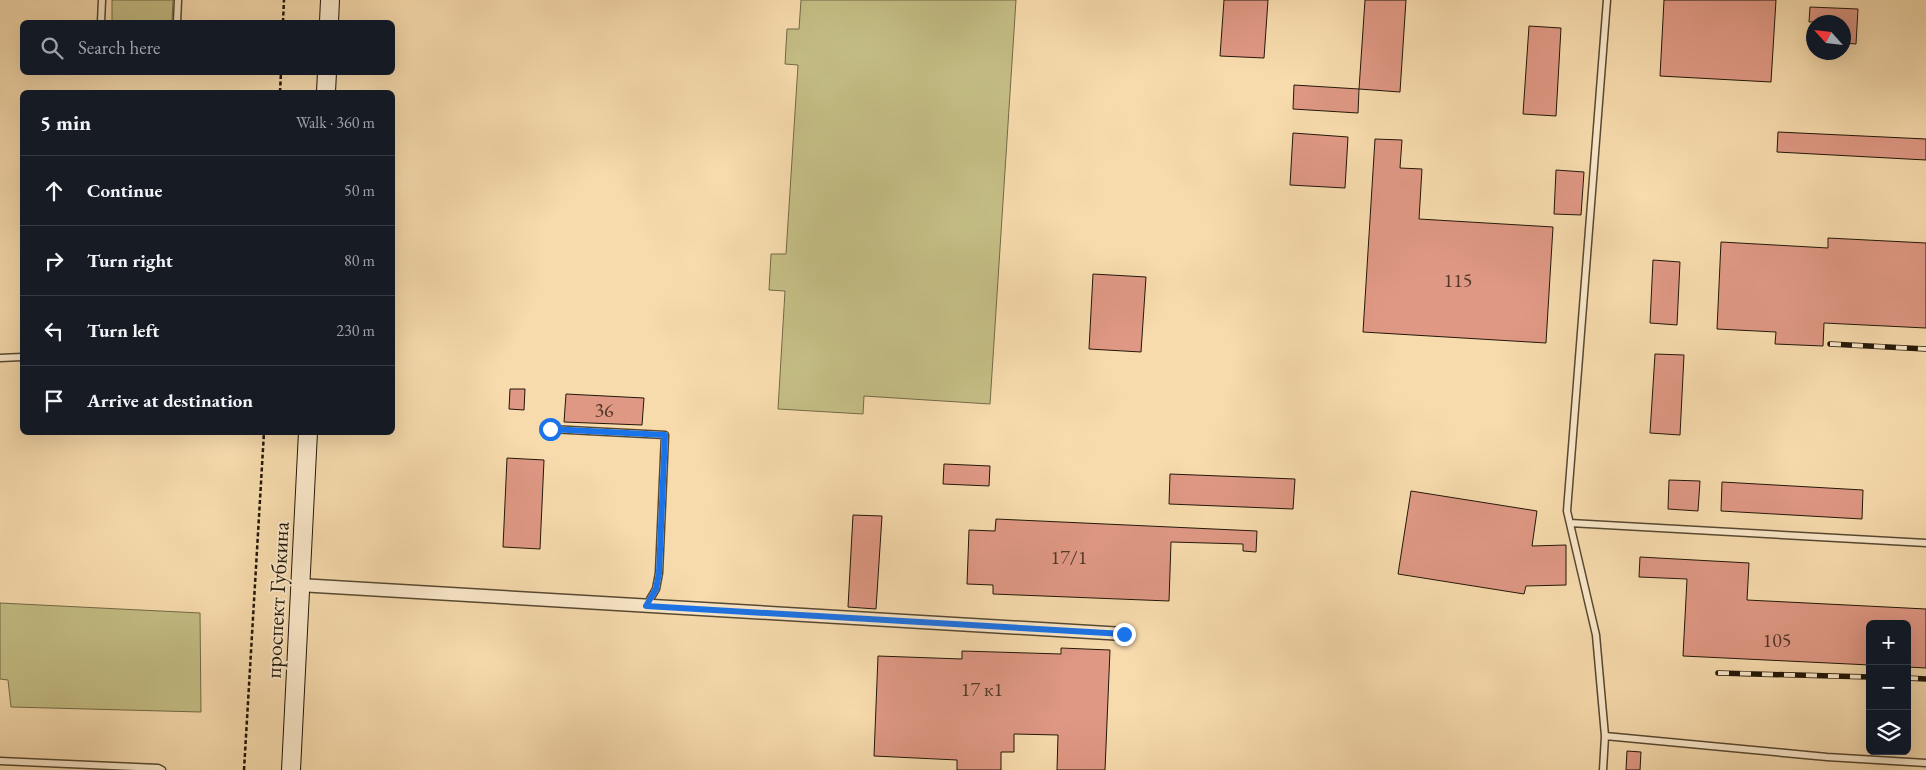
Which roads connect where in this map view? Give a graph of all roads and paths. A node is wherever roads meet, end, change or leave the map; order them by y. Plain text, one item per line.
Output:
1 (102, 0) edge
2 (178, 0) edge
3 (284, 0) edge
4 (330, 0) edge
5 (1607, 0) edge
6 (101, 20) edge
7 (177, 20) edge
8 (283, 20) edge
9 (329, 20) edge
10 (280, 75) edge
11 (327, 75) edge
12 (280, 90) edge
13 (326, 90) edge
14 (20, 357) edge
15 (0, 358) edge
16 (550, 429) dead end
17 (264, 435) edge
18 (308, 435) edge
19 (1570, 523) junction
20 (1926, 543) edge
21 (299, 585) junction
22 (646, 606) junction
23 (1124, 634) dead end
24 (1606, 736) junction
25 (0, 761) edge
26 (1926, 763) edge
27 (162, 770) edge
28 (244, 770) edge
29 (291, 770) edge
30 (1603, 770) edge

1 - 6 lane
2 - 7 lane
3 - 8 path
4 - 9 main road
5 - 19 lane
10 - 12 path
11 - 13 main road
14 - 15 lane
16 - 22 lane
17 - 28 path
18 - 21 main road, проспект Губкина
19 - 20 lane
19 - 24 lane
21 - 22 street
21 - 29 main road, проспект Губкина
22 - 23 street
24 - 26 lane
24 - 30 lane
25 - 27 lane

